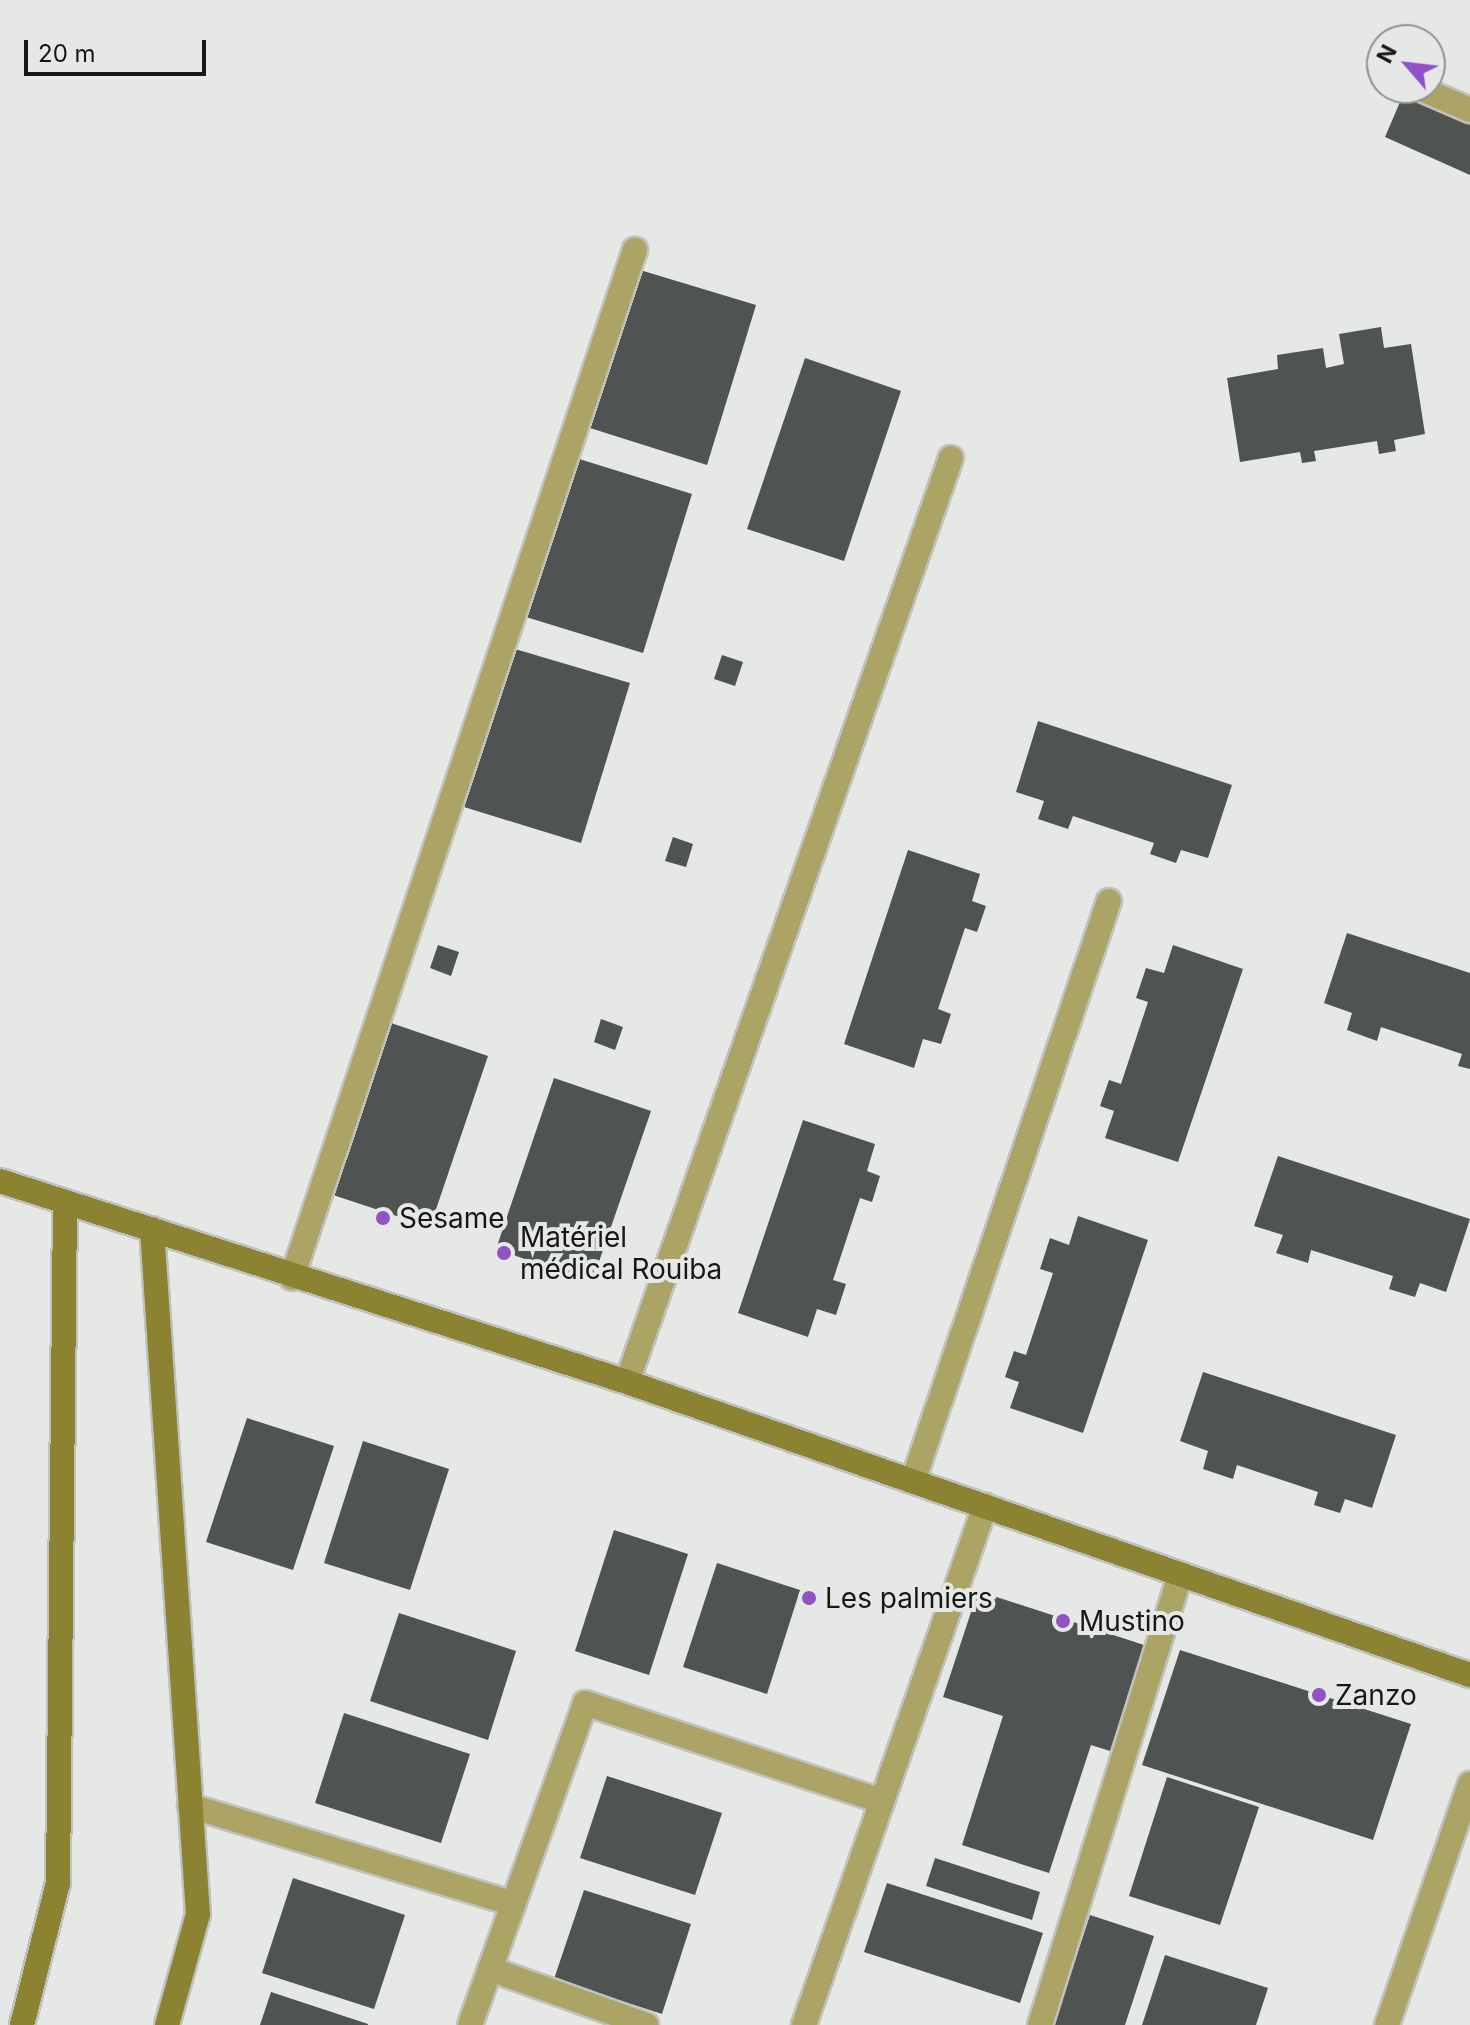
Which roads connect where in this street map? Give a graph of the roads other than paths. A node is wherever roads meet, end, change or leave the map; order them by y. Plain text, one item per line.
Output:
1 (1446, 100) edge
2 (1470, 110) edge
3 (635, 250) dead end
4 (951, 458) dead end
5 (1109, 901) dead end
6 (0, 1181) edge
7 (65, 1203) junction
8 (152, 1229) junction
9 (292, 1278) junction
10 (627, 1382) junction
11 (913, 1481) junction
12 (985, 1506) junction
13 (1180, 1575) junction
14 (1470, 1675) edge
15 (1470, 1784) edge
16 (882, 1801) junction
17 (190, 1806) junction
18 (514, 1904) junction
19 (490, 1969) junction
20 (22, 2025) edge
21 (167, 2025) edge
22 (470, 2025) edge
23 (646, 2025) edge
24 (804, 2025) edge
25 (1040, 2025) edge
26 (1387, 2025) edge

1 - 2 street
3 - 9 street
4 - 10 street
5 - 11 street
6 - 7 street
7 - 8 street
7 - 20 street
8 - 9 street
8 - 17 street
9 - 10 street
10 - 11 street
11 - 12 street
12 - 13 street
12 - 16 street
13 - 14 street
13 - 25 street
15 - 26 street
16 - 18 street
16 - 24 street
17 - 18 street
17 - 21 street
18 - 19 street
19 - 22 street
19 - 23 street

